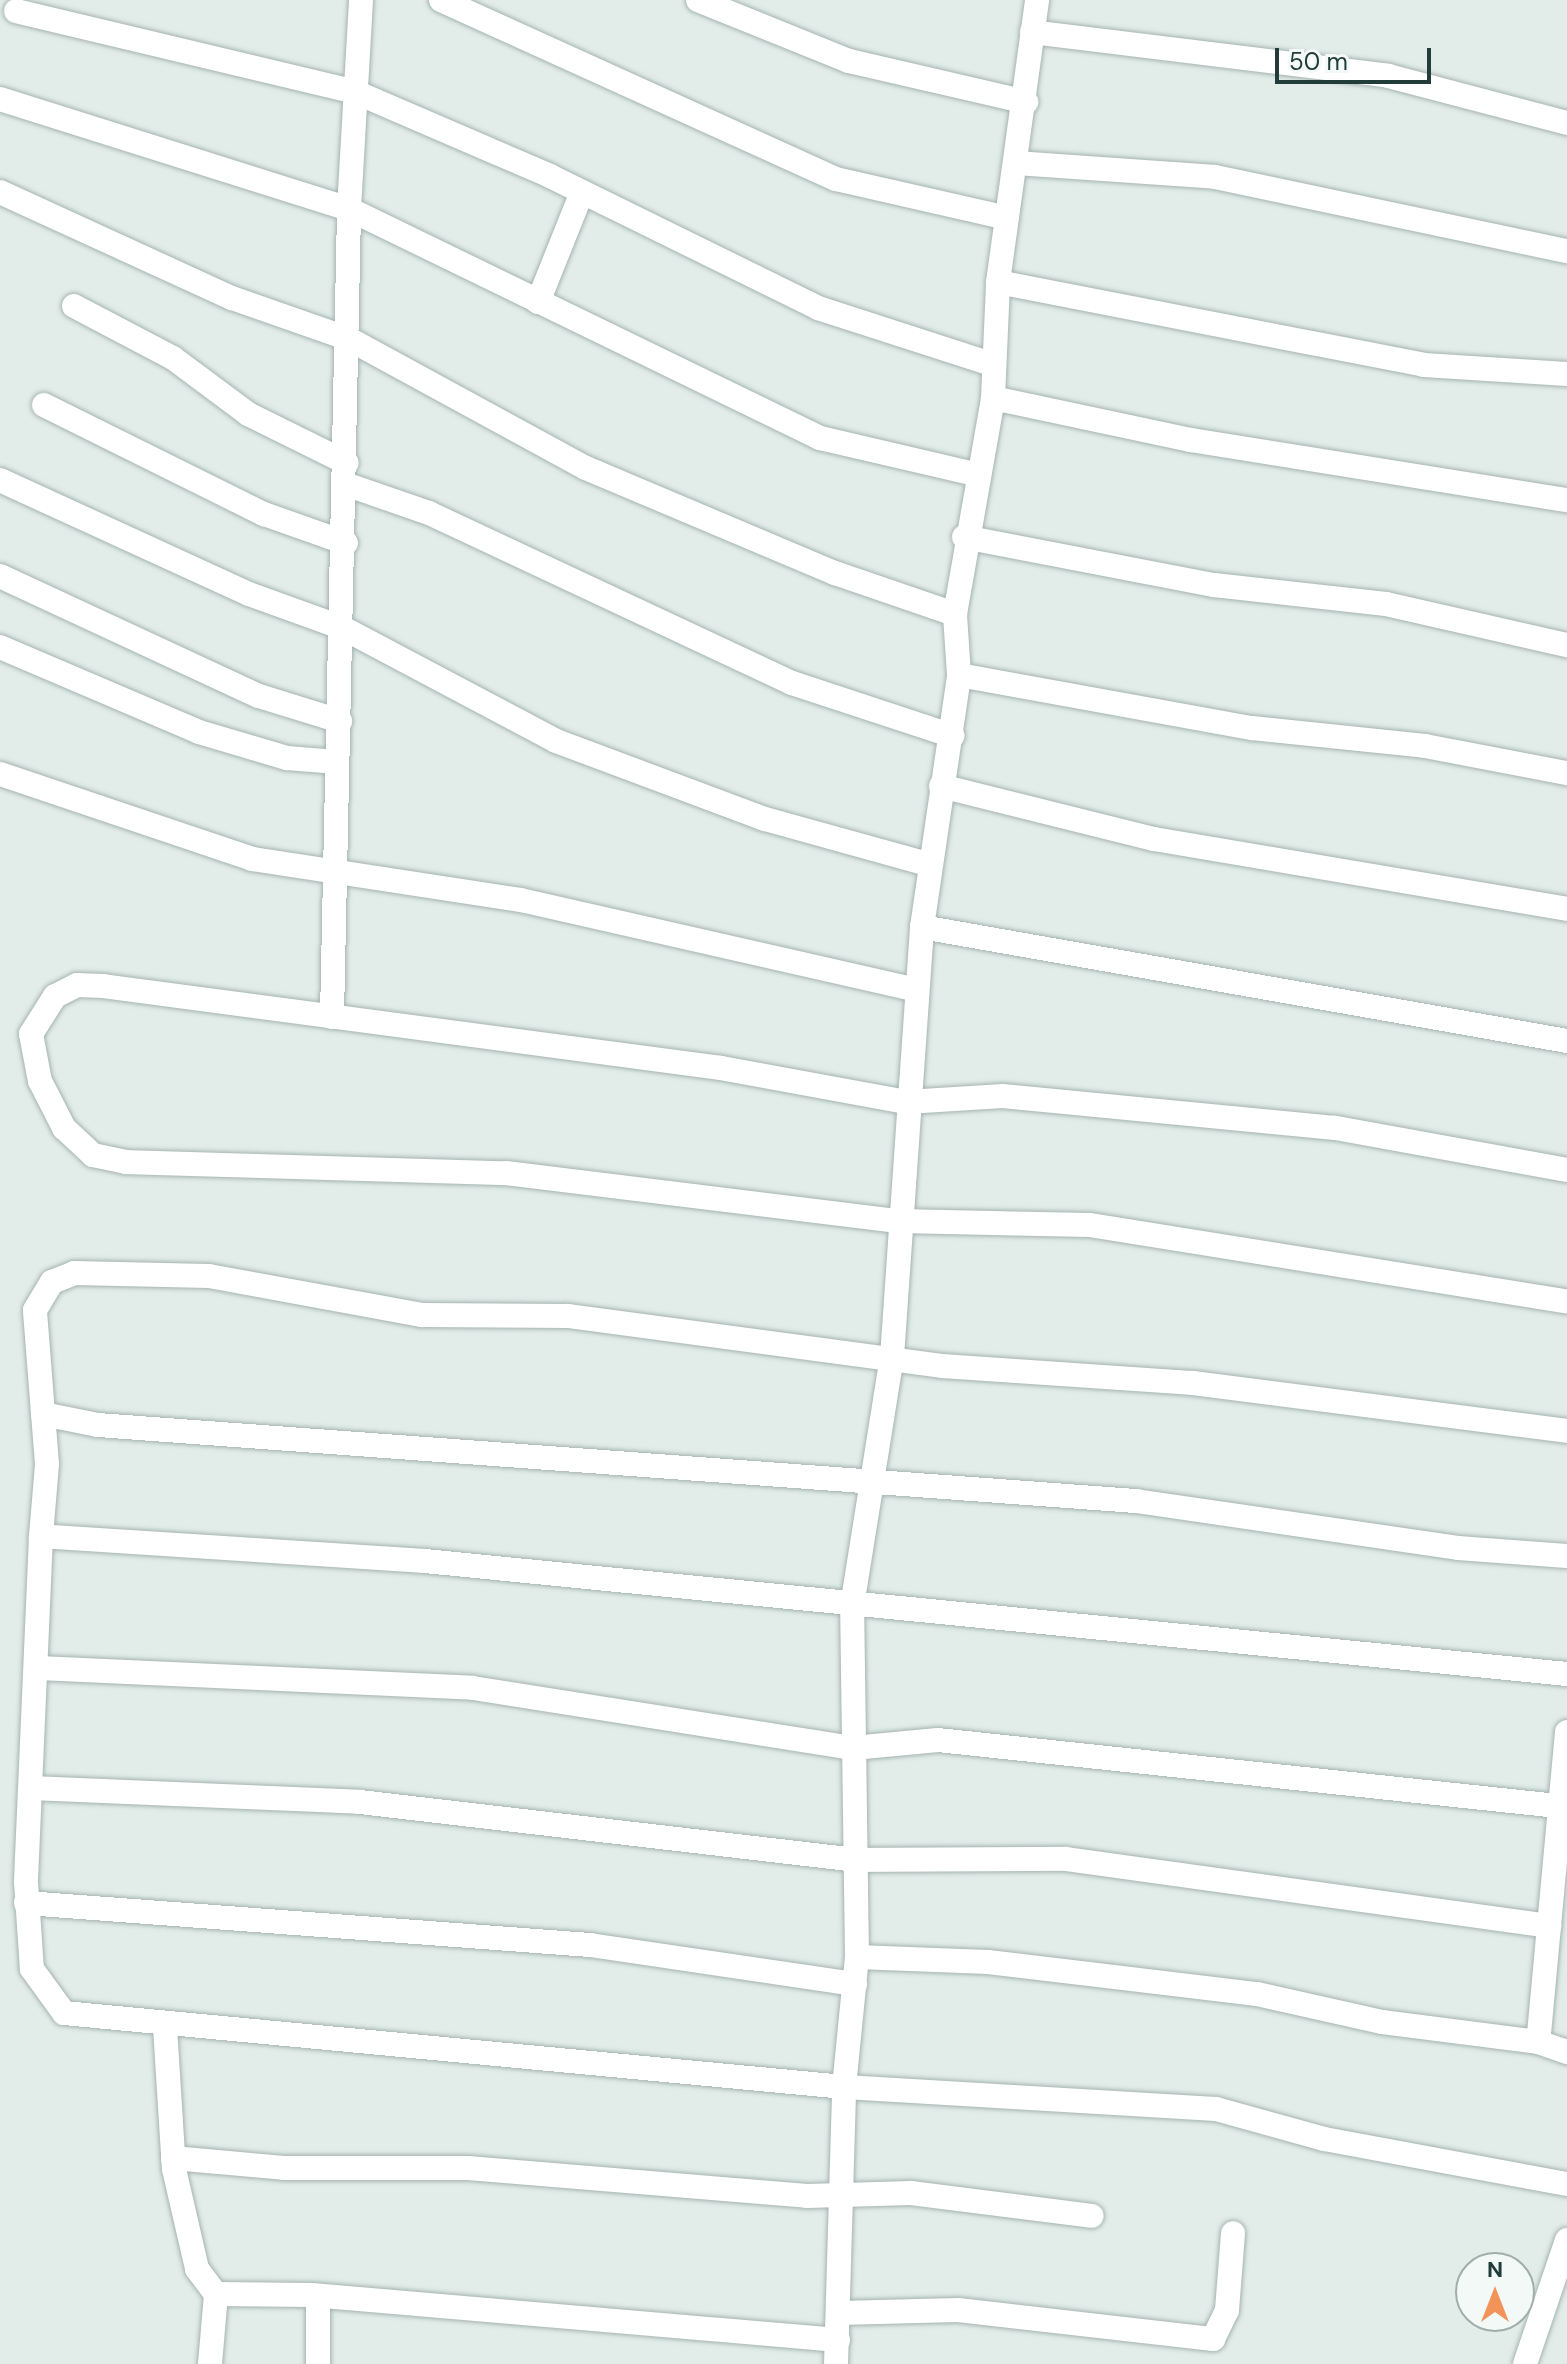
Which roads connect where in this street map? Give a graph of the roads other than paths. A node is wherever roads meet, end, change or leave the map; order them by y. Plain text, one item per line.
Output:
1 (361, 0) edge
2 (441, 0) edge
3 (698, 0) edge
4 (1037, 0) edge
5 (16, 11) dead end
6 (1032, 32) junction
7 (353, 91) junction
8 (0, 99) edge
9 (1026, 102) junction
10 (1567, 123) edge
11 (1017, 163) junction
12 (0, 192) edge
13 (582, 192) junction
14 (349, 209) junction
15 (1007, 218) junction
16 (1567, 251) edge
17 (998, 282) junction
18 (538, 302) junction
19 (74, 306) dead end
20 (349, 339) junction
21 (994, 365) junction
22 (1567, 374) edge
23 (993, 398) junction
24 (44, 405) dead end
25 (348, 474) junction
26 (979, 475) junction
27 (0, 480) edge
28 (1567, 500) edge
29 (964, 537) junction
30 (346, 543) junction
31 (0, 576) edge
32 (955, 614) junction
33 (343, 628) junction
34 (1567, 645) edge
35 (0, 647) edge
36 (959, 675) junction
37 (340, 721) junction
38 (953, 736) junction
39 (337, 762) junction
40 (1567, 773) edge
41 (0, 774) edge
42 (941, 786) junction
43 (931, 865) junction
44 (336, 872) junction
45 (1567, 909) edge
46 (922, 927) junction
47 (917, 990) junction
48 (332, 1017) junction
49 (1567, 1041) edge
50 (906, 1102) junction
51 (1567, 1170) edge
52 (898, 1221) junction
53 (1567, 1301) edge
54 (892, 1357) junction
55 (43, 1414) junction
56 (1567, 1431) edge
57 (874, 1486) junction
58 (41, 1536) junction
59 (1567, 1556) edge
60 (852, 1606) junction
61 (40, 1668) junction
62 (1567, 1674) edge
63 (1567, 1732) edge
64 (853, 1748) junction
65 (31, 1788) junction
66 (1564, 1806) edge
67 (857, 1860) junction
68 (26, 1903) junction
69 (1554, 1937) edge
70 (857, 1957) junction
71 (855, 1984) junction
72 (165, 2027) junction
73 (1538, 2042) junction
74 (1567, 2052) edge
75 (844, 2087) junction
76 (173, 2158) junction
77 (1567, 2184) edge
78 (839, 2196) junction
79 (1092, 2216) dead end
80 (1233, 2233) dead end
81 (1567, 2240) edge
82 (216, 2294) junction
83 (318, 2296) junction
84 (839, 2313) junction
85 (1555, 2320) edge
86 (837, 2352) edge
87 (210, 2364) edge
88 (318, 2364) edge
89 (1525, 2364) edge

1 - 7 street
2 - 15 street
3 - 9 street
4 - 6 street
5 - 7 street
6 - 9 street
6 - 10 street
7 - 13 street
7 - 14 street
8 - 14 street
9 - 11 street
11 - 15 street
11 - 16 street
12 - 20 street
13 - 18 street
13 - 21 street
14 - 18 street
14 - 20 street
15 - 17 street
17 - 21 street
17 - 22 street
18 - 26 street
19 - 25 street
20 - 25 street
20 - 32 street
21 - 23 street
23 - 26 street
23 - 28 street
24 - 30 street
25 - 30 street
25 - 38 street
26 - 29 street
27 - 33 street
29 - 32 street
29 - 34 street
30 - 33 street
31 - 37 street
32 - 36 street
33 - 37 street
33 - 43 street
35 - 39 street
36 - 38 street
36 - 40 street
37 - 39 street
38 - 42 street
39 - 44 street
41 - 44 street
42 - 43 street
42 - 45 street
43 - 46 street
44 - 47 street
44 - 48 street
46 - 47 street
46 - 49 street
47 - 50 street
48 - 50 street
48 - 52 street
50 - 51 street
50 - 52 street
52 - 53 street
52 - 54 street
54 - 55 street
54 - 56 street
54 - 57 street
55 - 57 street
55 - 58 street
57 - 59 street
57 - 60 street
58 - 60 street
58 - 61 street
60 - 62 street
60 - 64 street
61 - 64 street
61 - 65 street
63 - 66 street
64 - 66 street
64 - 67 street
65 - 67 street
65 - 68 street
66 - 69 street
67 - 69 street
67 - 70 street
68 - 71 street
68 - 72 street
69 - 73 street
70 - 71 street
70 - 73 street
71 - 75 street
72 - 75 street
72 - 76 street
73 - 74 street
75 - 77 street
75 - 78 street
76 - 78 street
76 - 82 street
78 - 79 street
78 - 84 street
80 - 84 street
81 - 85 street
82 - 83 street
82 - 87 street
83 - 86 street
83 - 88 street
84 - 86 street
85 - 89 street

